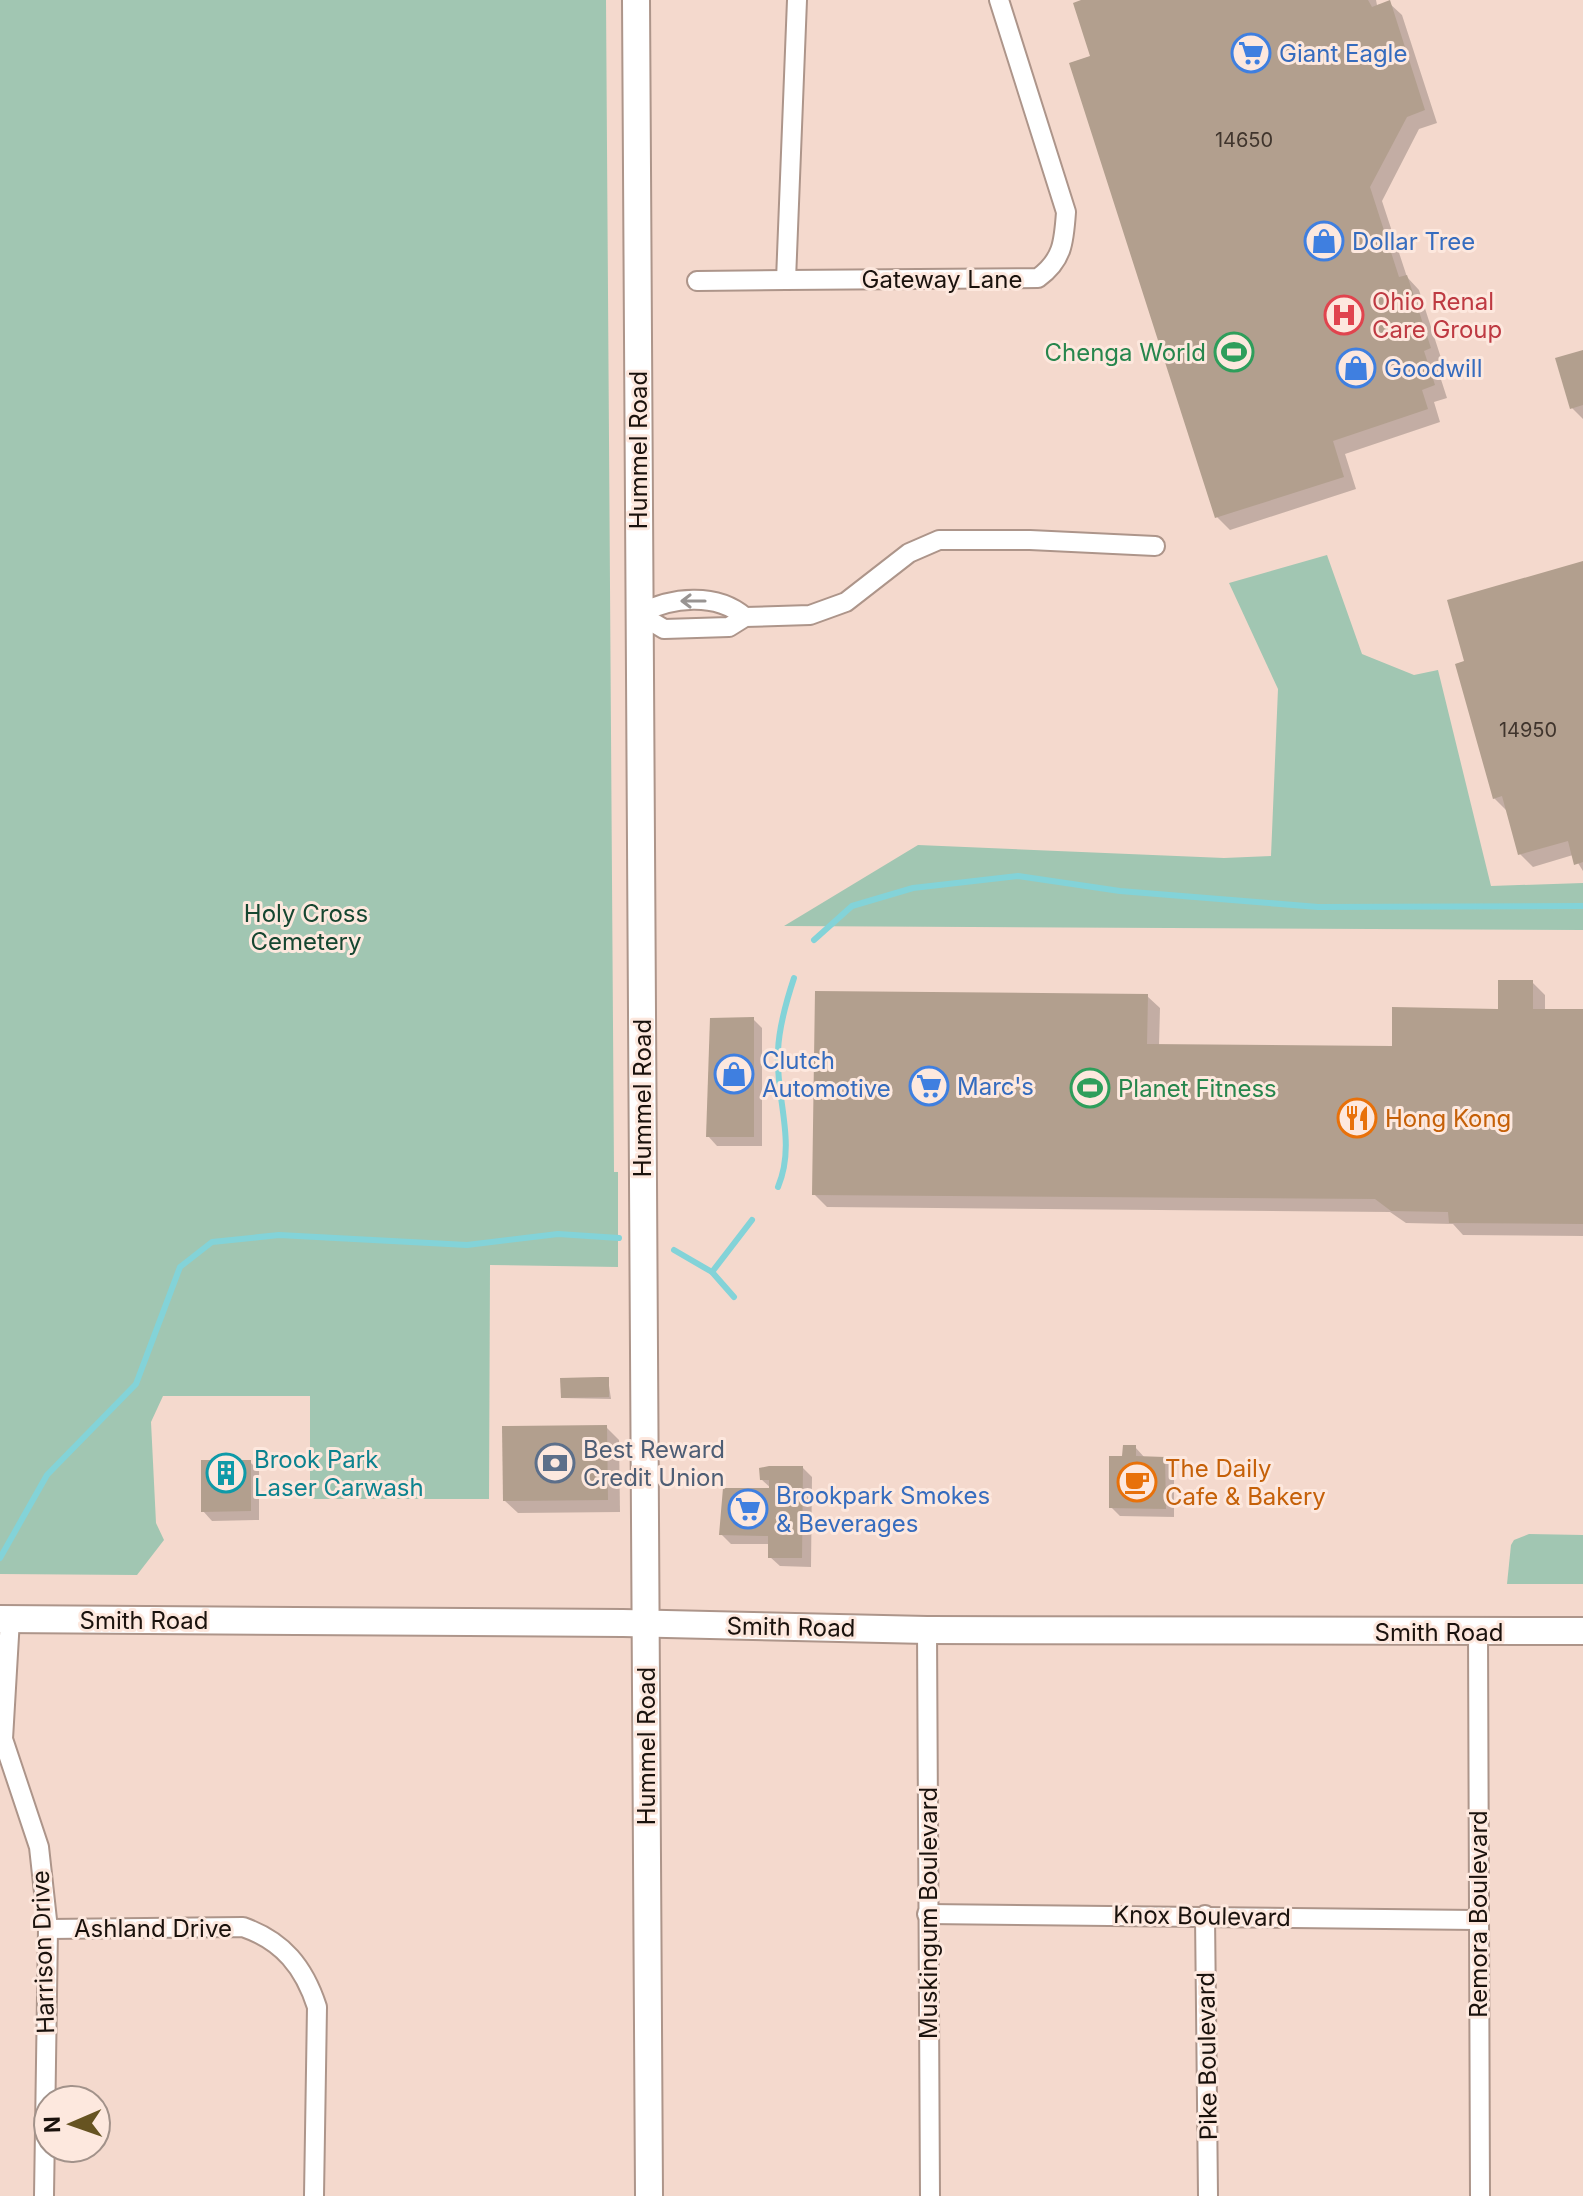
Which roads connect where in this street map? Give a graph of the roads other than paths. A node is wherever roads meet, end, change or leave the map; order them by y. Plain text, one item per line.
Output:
1 (636, 0) edge
2 (797, 0) edge
3 (999, 0) edge
4 (786, 280) junction
5 (697, 281) dead end
6 (1155, 546) dead end
7 (639, 614) junction
8 (745, 617) junction
9 (5, 1619) edge
10 (645, 1623) junction
11 (927, 1630) junction
12 (1583, 1631) edge
13 (1478, 1632) junction
14 (927, 1914) junction
15 (1205, 1915) junction
16 (1477, 1920) junction
17 (48, 1929) junction
18 (44, 2196) edge
19 (314, 2196) edge
20 (649, 2196) edge
21 (930, 2196) edge
22 (1208, 2196) edge
23 (1480, 2196) edge

1 - 7 street, Hummel Road
2 - 4 street
3 - 4 street, Gateway Lane
4 - 5 street, Gateway Lane
6 - 8 street
7 - 8 street
8 -> 7 street
7 - 10 street, Hummel Road
9 - 10 street, Smith Road
9 - 17 street, Harrison Drive
10 - 11 street, Smith Road
10 - 20 street, Hummel Road
11 - 13 street, Smith Road
11 - 14 street, Muskingum Boulevard
12 - 13 street, Smith Road
13 - 16 street, Remora Boulevard
14 - 15 street, Knox Boulevard
14 - 21 street, Muskingum Boulevard
15 - 16 street, Knox Boulevard
15 - 22 street, Pike Boulevard
16 - 23 street, Remora Boulevard
17 - 18 street, Harrison Drive
17 - 19 street, Ashland Drive

